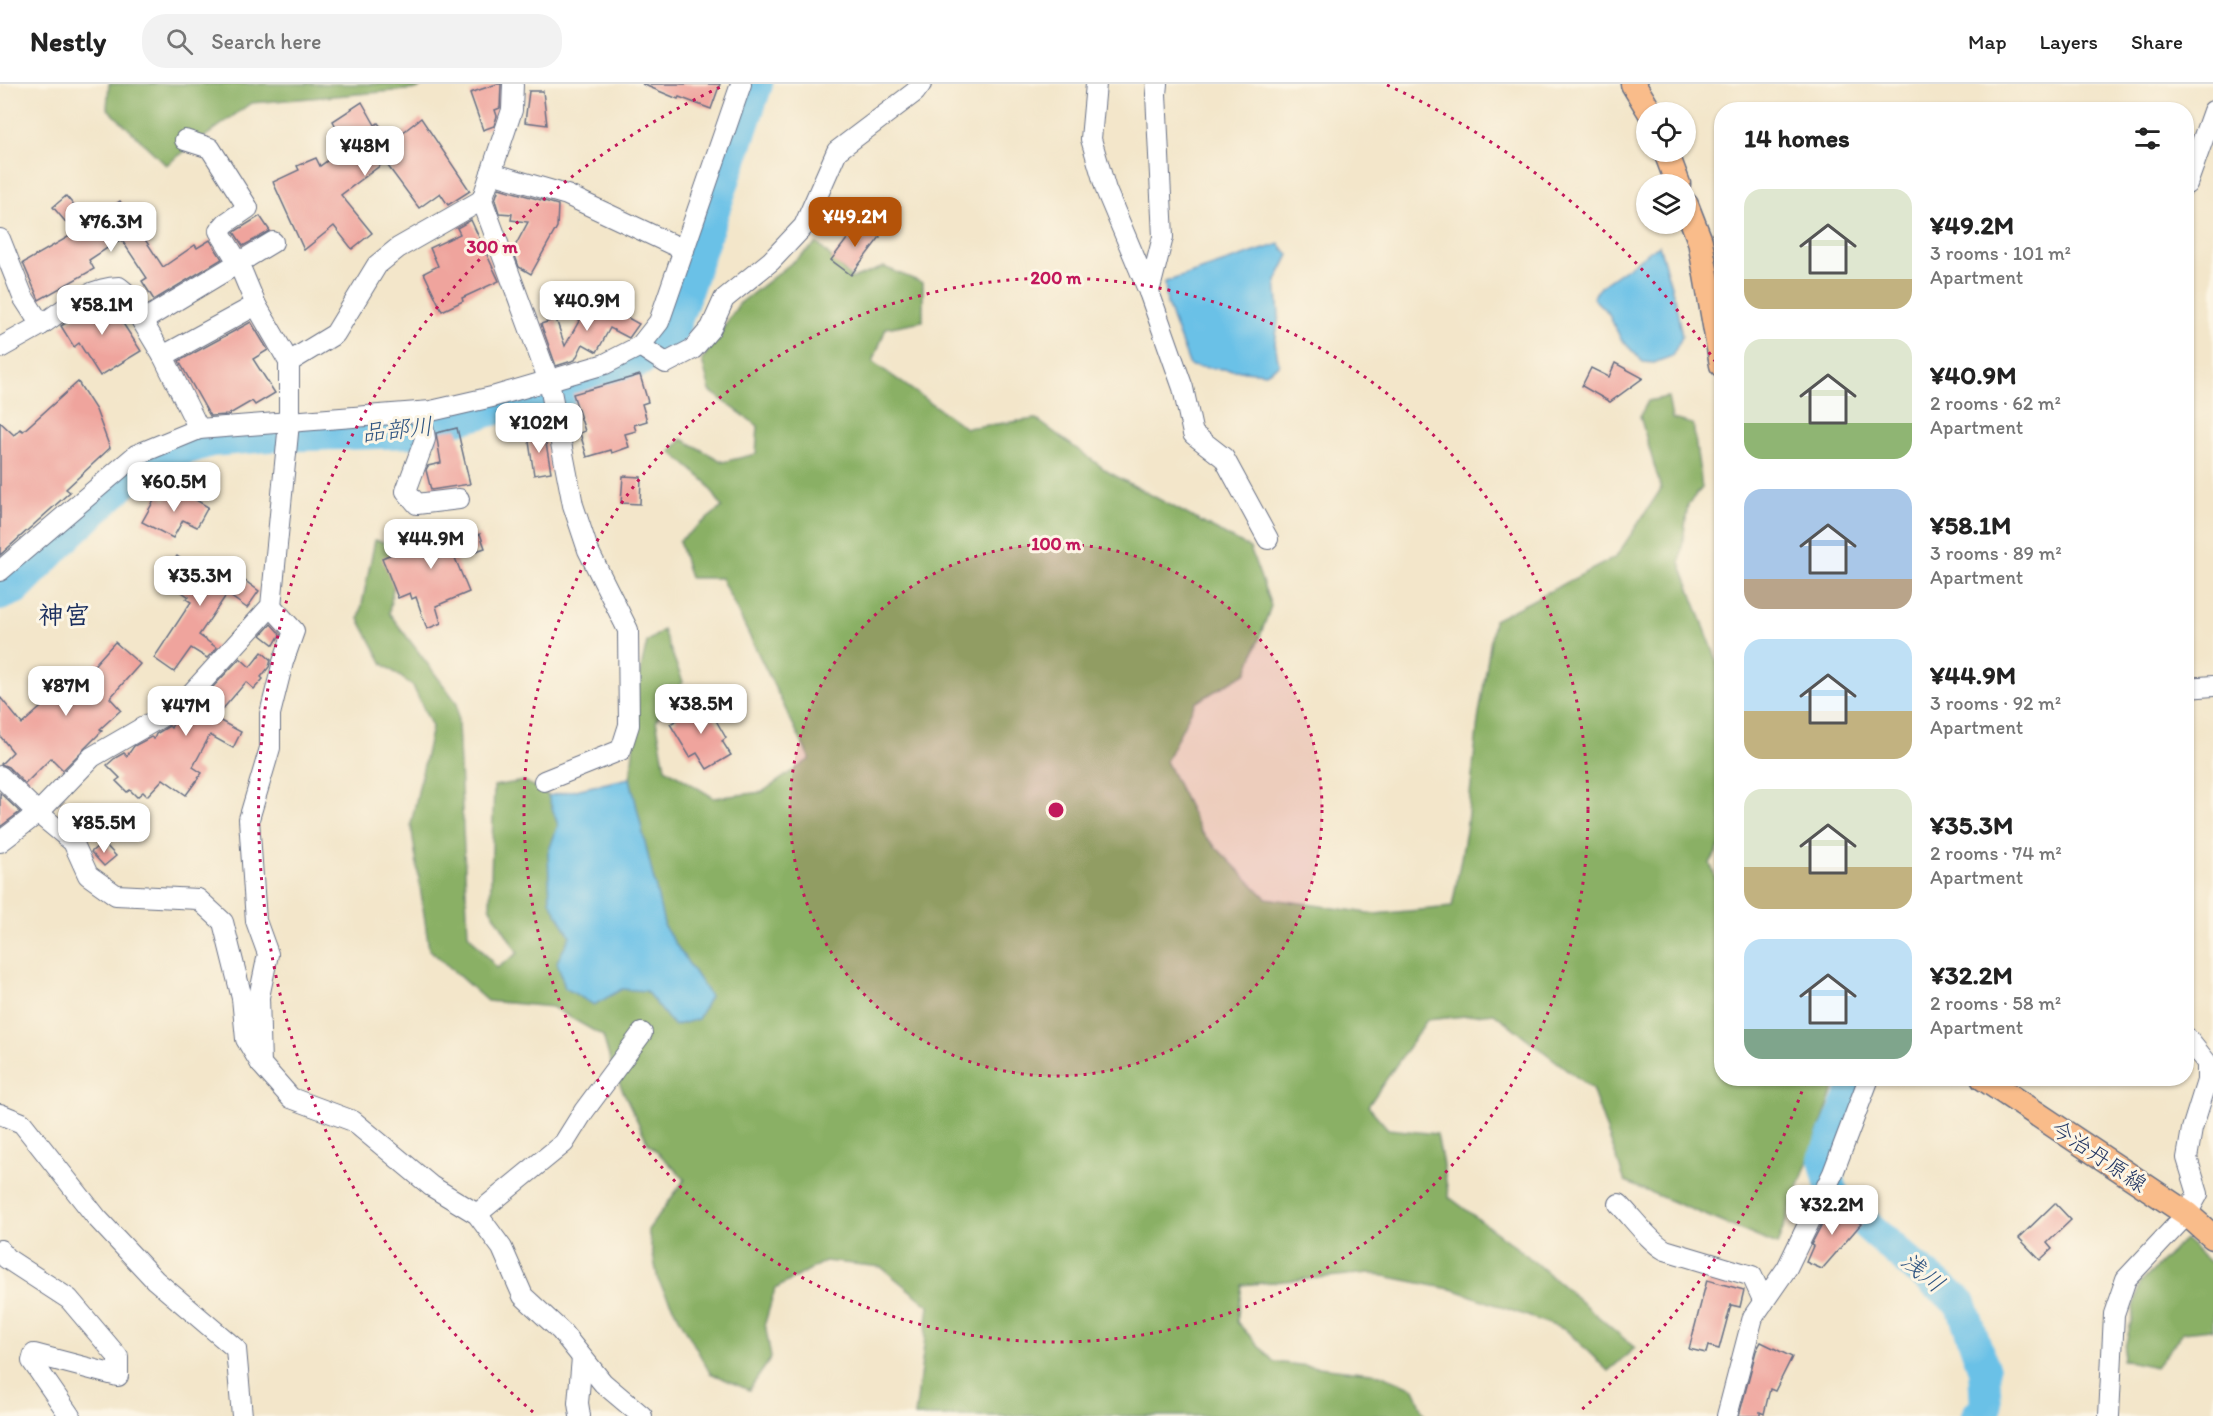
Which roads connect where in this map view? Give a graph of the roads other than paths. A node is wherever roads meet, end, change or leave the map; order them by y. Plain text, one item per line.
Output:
1 (513, 84) edge
2 (741, 84) edge
3 (921, 84) edge
4 (1096, 84) edge
5 (1157, 84) edge
6 (1633, 84) edge
7 (1644, 102) edge
8 (2213, 111) edge
9 (185, 140) dead end
10 (2194, 164) edge
11 (491, 173) junction
12 (482, 200) junction
13 (1696, 231) edge
14 (0, 239) edge
15 (273, 242) dead end
16 (684, 250) junction
17 (238, 262) junction
18 (1149, 292) junction
19 (256, 305) junction
20 (1714, 320) edge
21 (142, 321) junction
22 (41, 325) junction
23 (640, 346) junction
24 (0, 348) edge
25 (163, 356) junction
26 (289, 362) junction
27 (549, 381) junction
28 (421, 412) junction
29 (289, 423) junction
30 (200, 429) junction
31 (459, 499) dead end
32 (1268, 539) dead end
33 (0, 571) edge
34 (271, 606) junction
35 (2213, 686) edge
36 (2194, 687) edge
37 (0, 776) edge
38 (544, 782) dead end
39 (38, 813) junction
40 (0, 842) edge
41 (642, 1033) dead end
42 (2194, 1047) edge
43 (261, 1064) junction
44 (1866, 1086) edge
45 (1995, 1086) edge
46 (0, 1114) edge
47 (1619, 1204) dead end
48 (2187, 1214) junction
49 (477, 1215) junction
50 (2213, 1237) edge
51 (0, 1250) edge
52 (1764, 1302) junction
53 (582, 1358) junction
54 (70, 1416) edge
55 (242, 1416) edge
56 (580, 1416) edge
57 (642, 1416) edge
58 (1727, 1416) edge
59 (2109, 1416) edge

1 - 11 street
2 - 16 street
3 - 23 street
4 - 18 street
5 - 18 street
6 - 7 main road
8 - 10 street
9 - 17 street
11 - 12 street
11 - 16 street
12 - 26 street
12 - 27 street
13 - 20 main road
14 - 22 street
15 - 17 street
16 - 23 street
17 - 19 street
17 - 21 street
18 - 32 street
19 - 25 street
19 - 26 street
21 - 22 street
21 - 25 street
22 - 24 street
23 - 27 street
25 - 30 street
26 - 29 street
27 - 28 street
27 - 38 street
28 - 29 street
28 - 31 street
29 - 30 street
29 - 34 street
30 - 33 street
34 - 39 street
34 - 43 street
35 - 36 street
37 - 39 street
39 - 40 street
39 - 43 street
41 - 49 street
42 - 48 street
43 - 49 street
44 - 52 street
45 - 48 main road, 今治丹原線
46 - 55 street
47 - 52 street
48 - 50 main road, 今治丹原線
48 - 59 street
49 - 53 street
51 - 54 street
52 - 58 street
53 - 56 street
53 - 57 street

